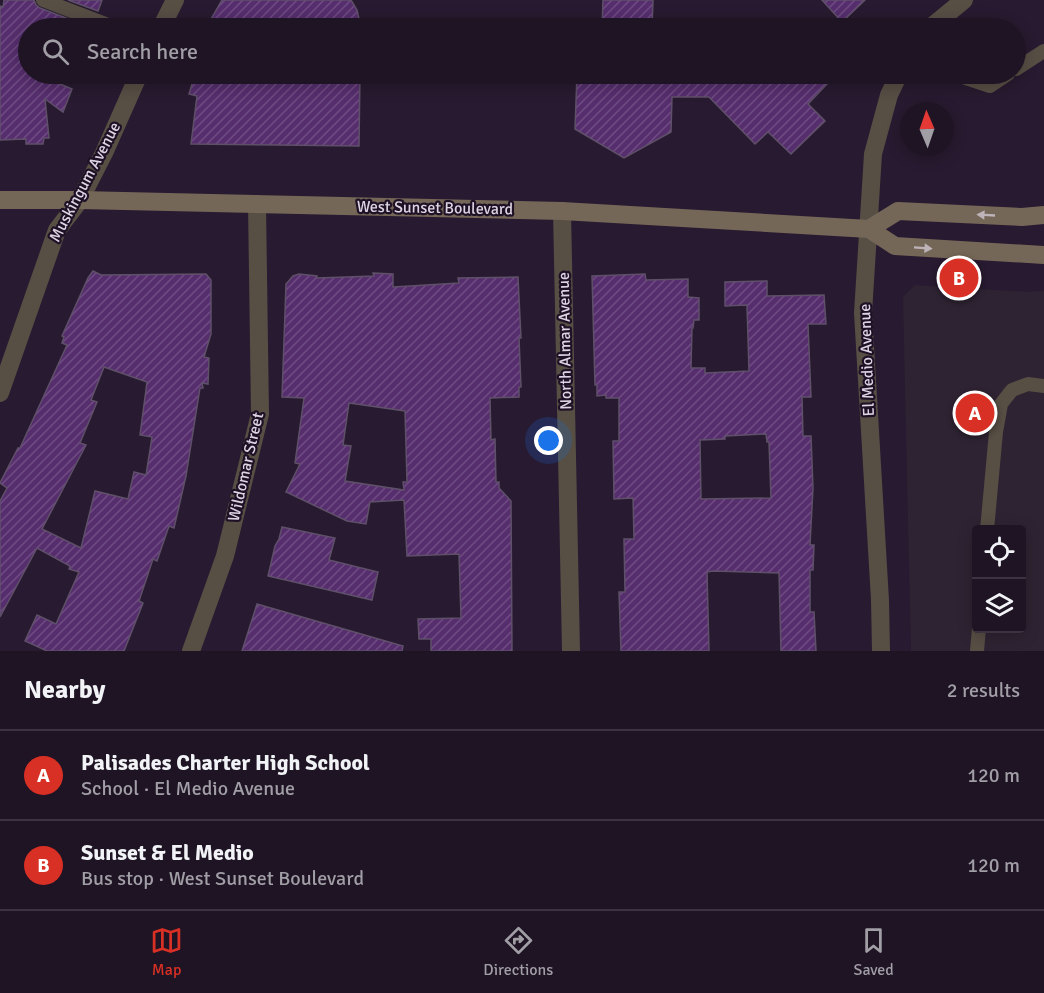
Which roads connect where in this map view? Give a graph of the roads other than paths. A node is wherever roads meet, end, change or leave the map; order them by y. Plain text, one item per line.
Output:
1 (42, 0) edge
2 (175, 0) edge
3 (964, 0) edge
4 (90, 18) edge
5 (165, 18) edge
6 (942, 18) edge
7 (1044, 51) edge
8 (1026, 63) edge
9 (135, 84) edge
10 (894, 84) edge
11 (0, 200) edge
12 (80, 200) junction
13 (257, 204) junction
14 (562, 211) junction
15 (1044, 215) edge
16 (869, 230) junction
17 (1044, 255) edge
18 (1044, 386) edge
19 (0, 393) edge
20 (987, 525) edge
21 (979, 633) edge
22 (191, 651) edge
23 (572, 651) edge
24 (881, 651) edge
25 (977, 651) edge

1 - 4 lane
2 - 5 street
3 - 6 street
7 - 8 lane
9 - 12 street, Muskingum Avenue
10 - 16 street, El Medio Avenue
11 - 12 main road, West Sunset Boulevard
12 - 13 main road, West Sunset Boulevard
12 - 19 street, Muskingum Avenue
13 - 14 main road, West Sunset Boulevard
13 - 22 street, Wildomar Street
14 - 16 main road, West Sunset Boulevard
14 - 23 street, North Almar Avenue
15 -> 16 main road
16 -> 17 main road, West Sunset Boulevard
16 - 24 street, El Medio Avenue
18 - 20 lane
21 - 25 lane

